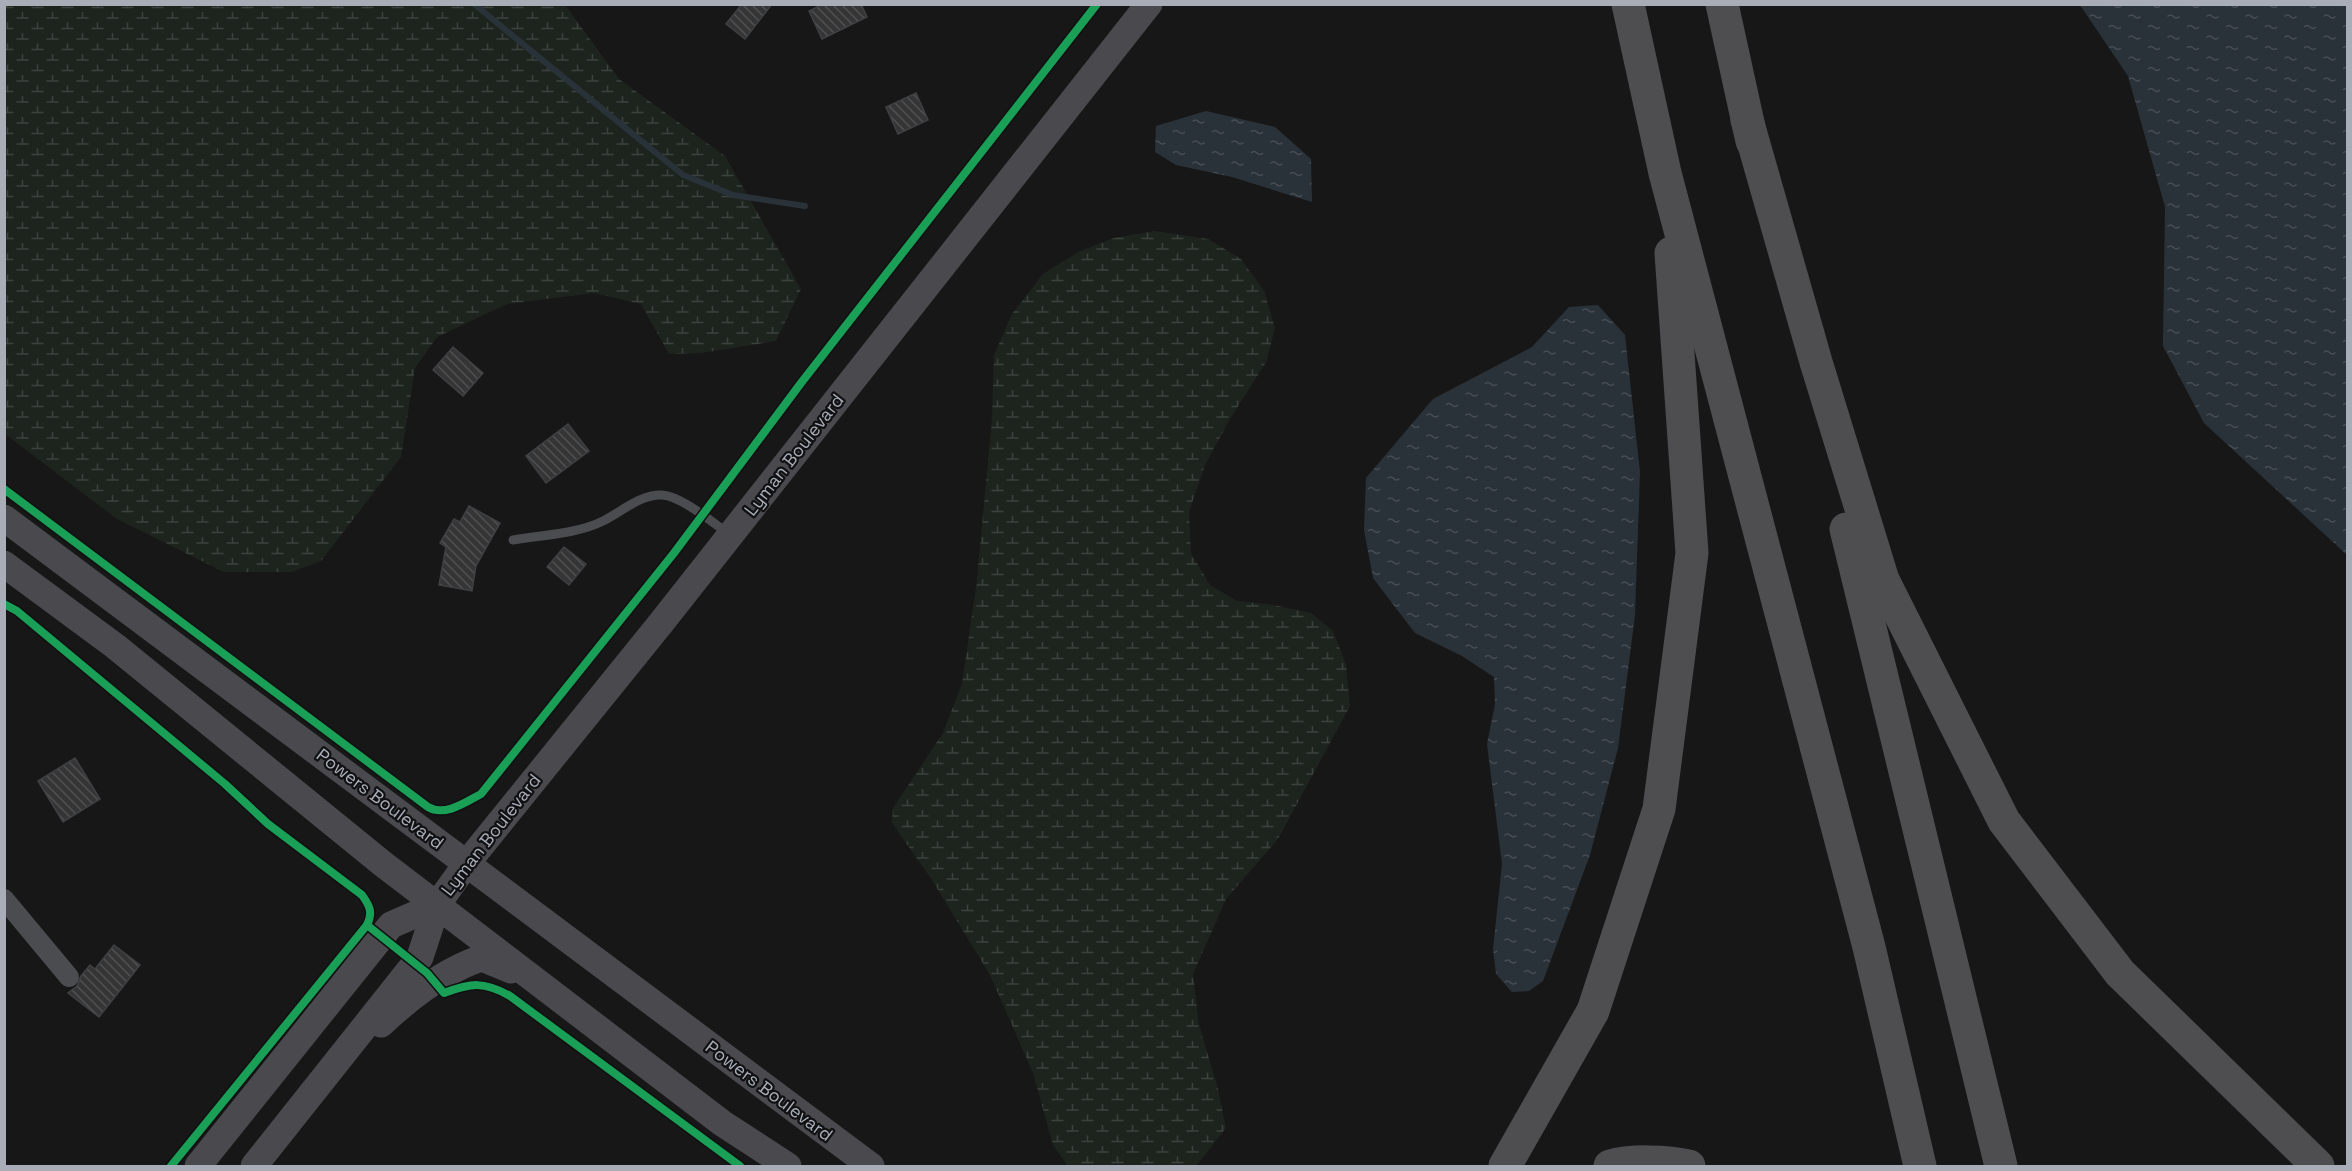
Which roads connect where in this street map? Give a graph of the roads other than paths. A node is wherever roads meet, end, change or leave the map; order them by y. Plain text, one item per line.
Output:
1 (1149, 4) edge
2 (1628, 4) edge
3 (1722, 4) edge
4 (1747, 120) junction
5 (1665, 173) junction
6 (4, 518) edge
7 (731, 535) junction
8 (513, 540) dead end
9 (4, 564) edge
10 (466, 863) junction
11 (4, 899) edge
12 (437, 904) junction
13 (69, 977) dead end
14 (549, 990) junction
15 (335, 1065) junction
16 (198, 1167) edge
17 (254, 1167) edge
18 (788, 1167) edge
19 (871, 1167) edge
20 (1505, 1167) edge
21 (1610, 1167) edge
22 (1689, 1167) edge
23 (1920, 1167) edge
24 (2001, 1167) edge
25 (2318, 1167) edge

1 - 7 main road, Lyman Boulevard
2 - 5 highway
3 - 4 highway
4 - 24 highway
4 - 25 highway
5 - 20 highway
5 - 23 highway
6 - 10 main road, Powers Boulevard
7 - 8 lane
7 - 10 main road, Lyman Boulevard
9 - 12 main road
10 - 12 main road, Lyman Boulevard
10 - 19 main road, Powers Boulevard
11 - 13 street
12 - 14 main road
12 - 15 main road, Lyman Boulevard
12 - 16 main road, Lyman Boulevard
14 - 15 main road
14 - 18 main road
15 - 17 main road, Lyman Boulevard
21 - 22 highway

